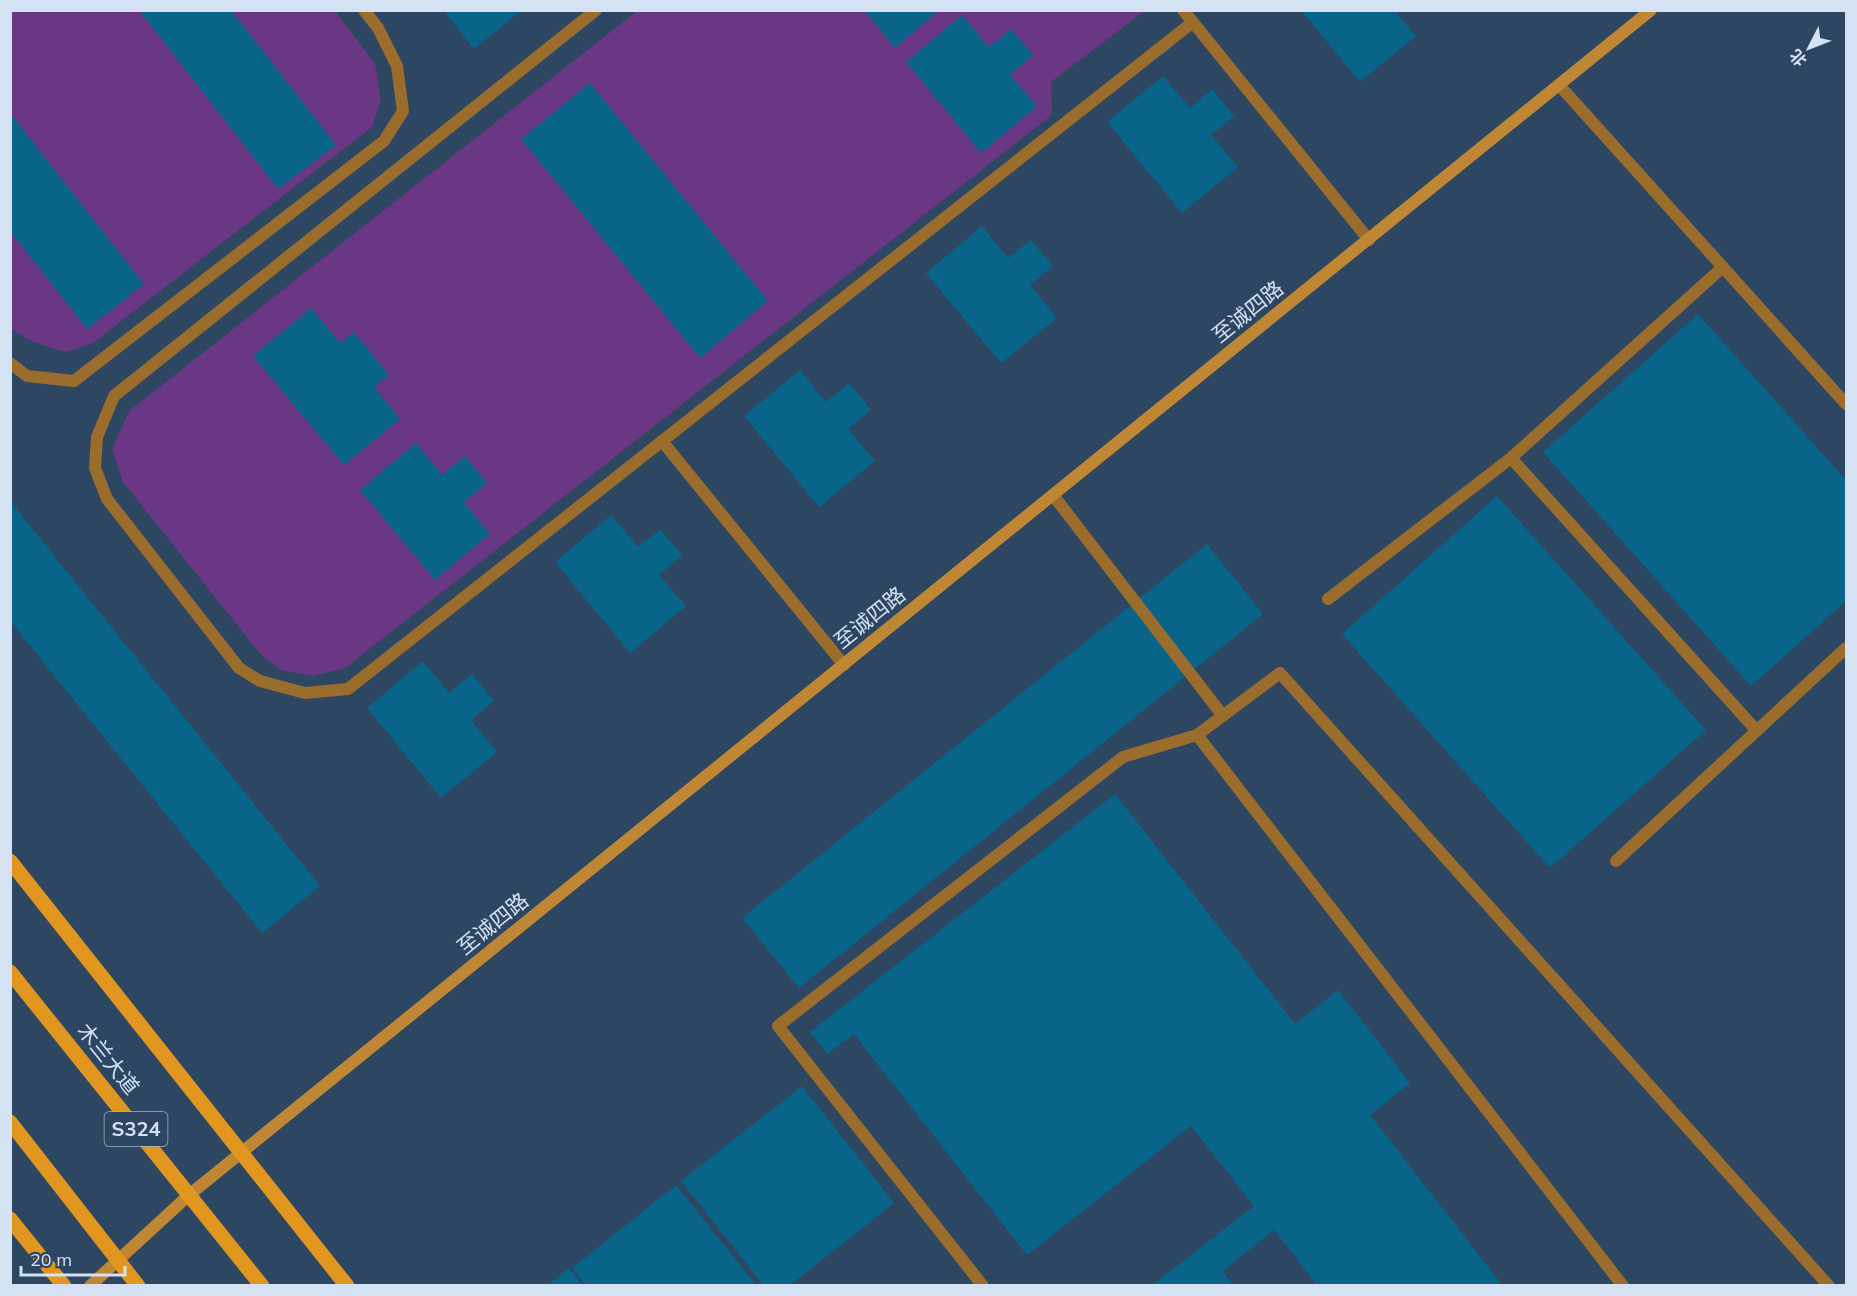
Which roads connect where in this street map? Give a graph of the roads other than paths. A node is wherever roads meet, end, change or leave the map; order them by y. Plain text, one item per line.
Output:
1 (364, 10) edge
2 (596, 10) edge
3 (1184, 10) edge
4 (1651, 10) edge
5 (1193, 22) junction
6 (1559, 85) junction
7 (1369, 240) junction
8 (1723, 267) junction
9 (10, 363) edge
10 (1846, 404) edge
11 (662, 441) junction
12 (1511, 458) junction
13 (1053, 495) junction
14 (1328, 599) dead end
15 (1846, 648) edge
16 (844, 665) junction
17 (1223, 716) junction
18 (1757, 731) junction
19 (1197, 735) junction
20 (10, 861) edge
21 (1616, 861) dead end
22 (10, 972) edge
23 (10, 1122) edge
24 (242, 1152) junction
25 (189, 1195) junction
26 (10, 1218) edge
27 (117, 1259) junction
28 (63, 1286) edge
29 (90, 1286) edge
30 (138, 1286) edge
31 (262, 1286) edge
32 (347, 1286) edge
33 (984, 1286) edge
34 (1623, 1286) edge
35 (1829, 1286) edge

1 - 9 lane
2 - 11 lane
3 - 5 lane
4 - 6 main road, 至诚四路
5 - 7 lane
5 - 11 lane
6 - 7 main road, 至诚四路
6 - 8 lane
7 - 13 main road, 至诚四路
8 - 10 lane
8 - 12 lane
11 - 16 lane
12 - 14 lane
12 - 18 lane
13 - 16 main road, 至诚四路
13 - 17 lane
15 - 18 lane
16 - 24 main road, 至诚四路
17 - 19 lane
17 - 35 lane
18 - 21 lane
19 - 33 lane
19 - 34 lane
20 - 24 main road
22 - 25 main road, 木兰大道 / S324
23 - 27 main road
24 - 25 main road, 至诚四路
24 - 32 main road
25 - 27 main road, 至诚四路
25 - 31 main road, 木兰大道 / S324
26 - 28 main road
27 - 29 main road, 至诚四路
27 - 30 main road

